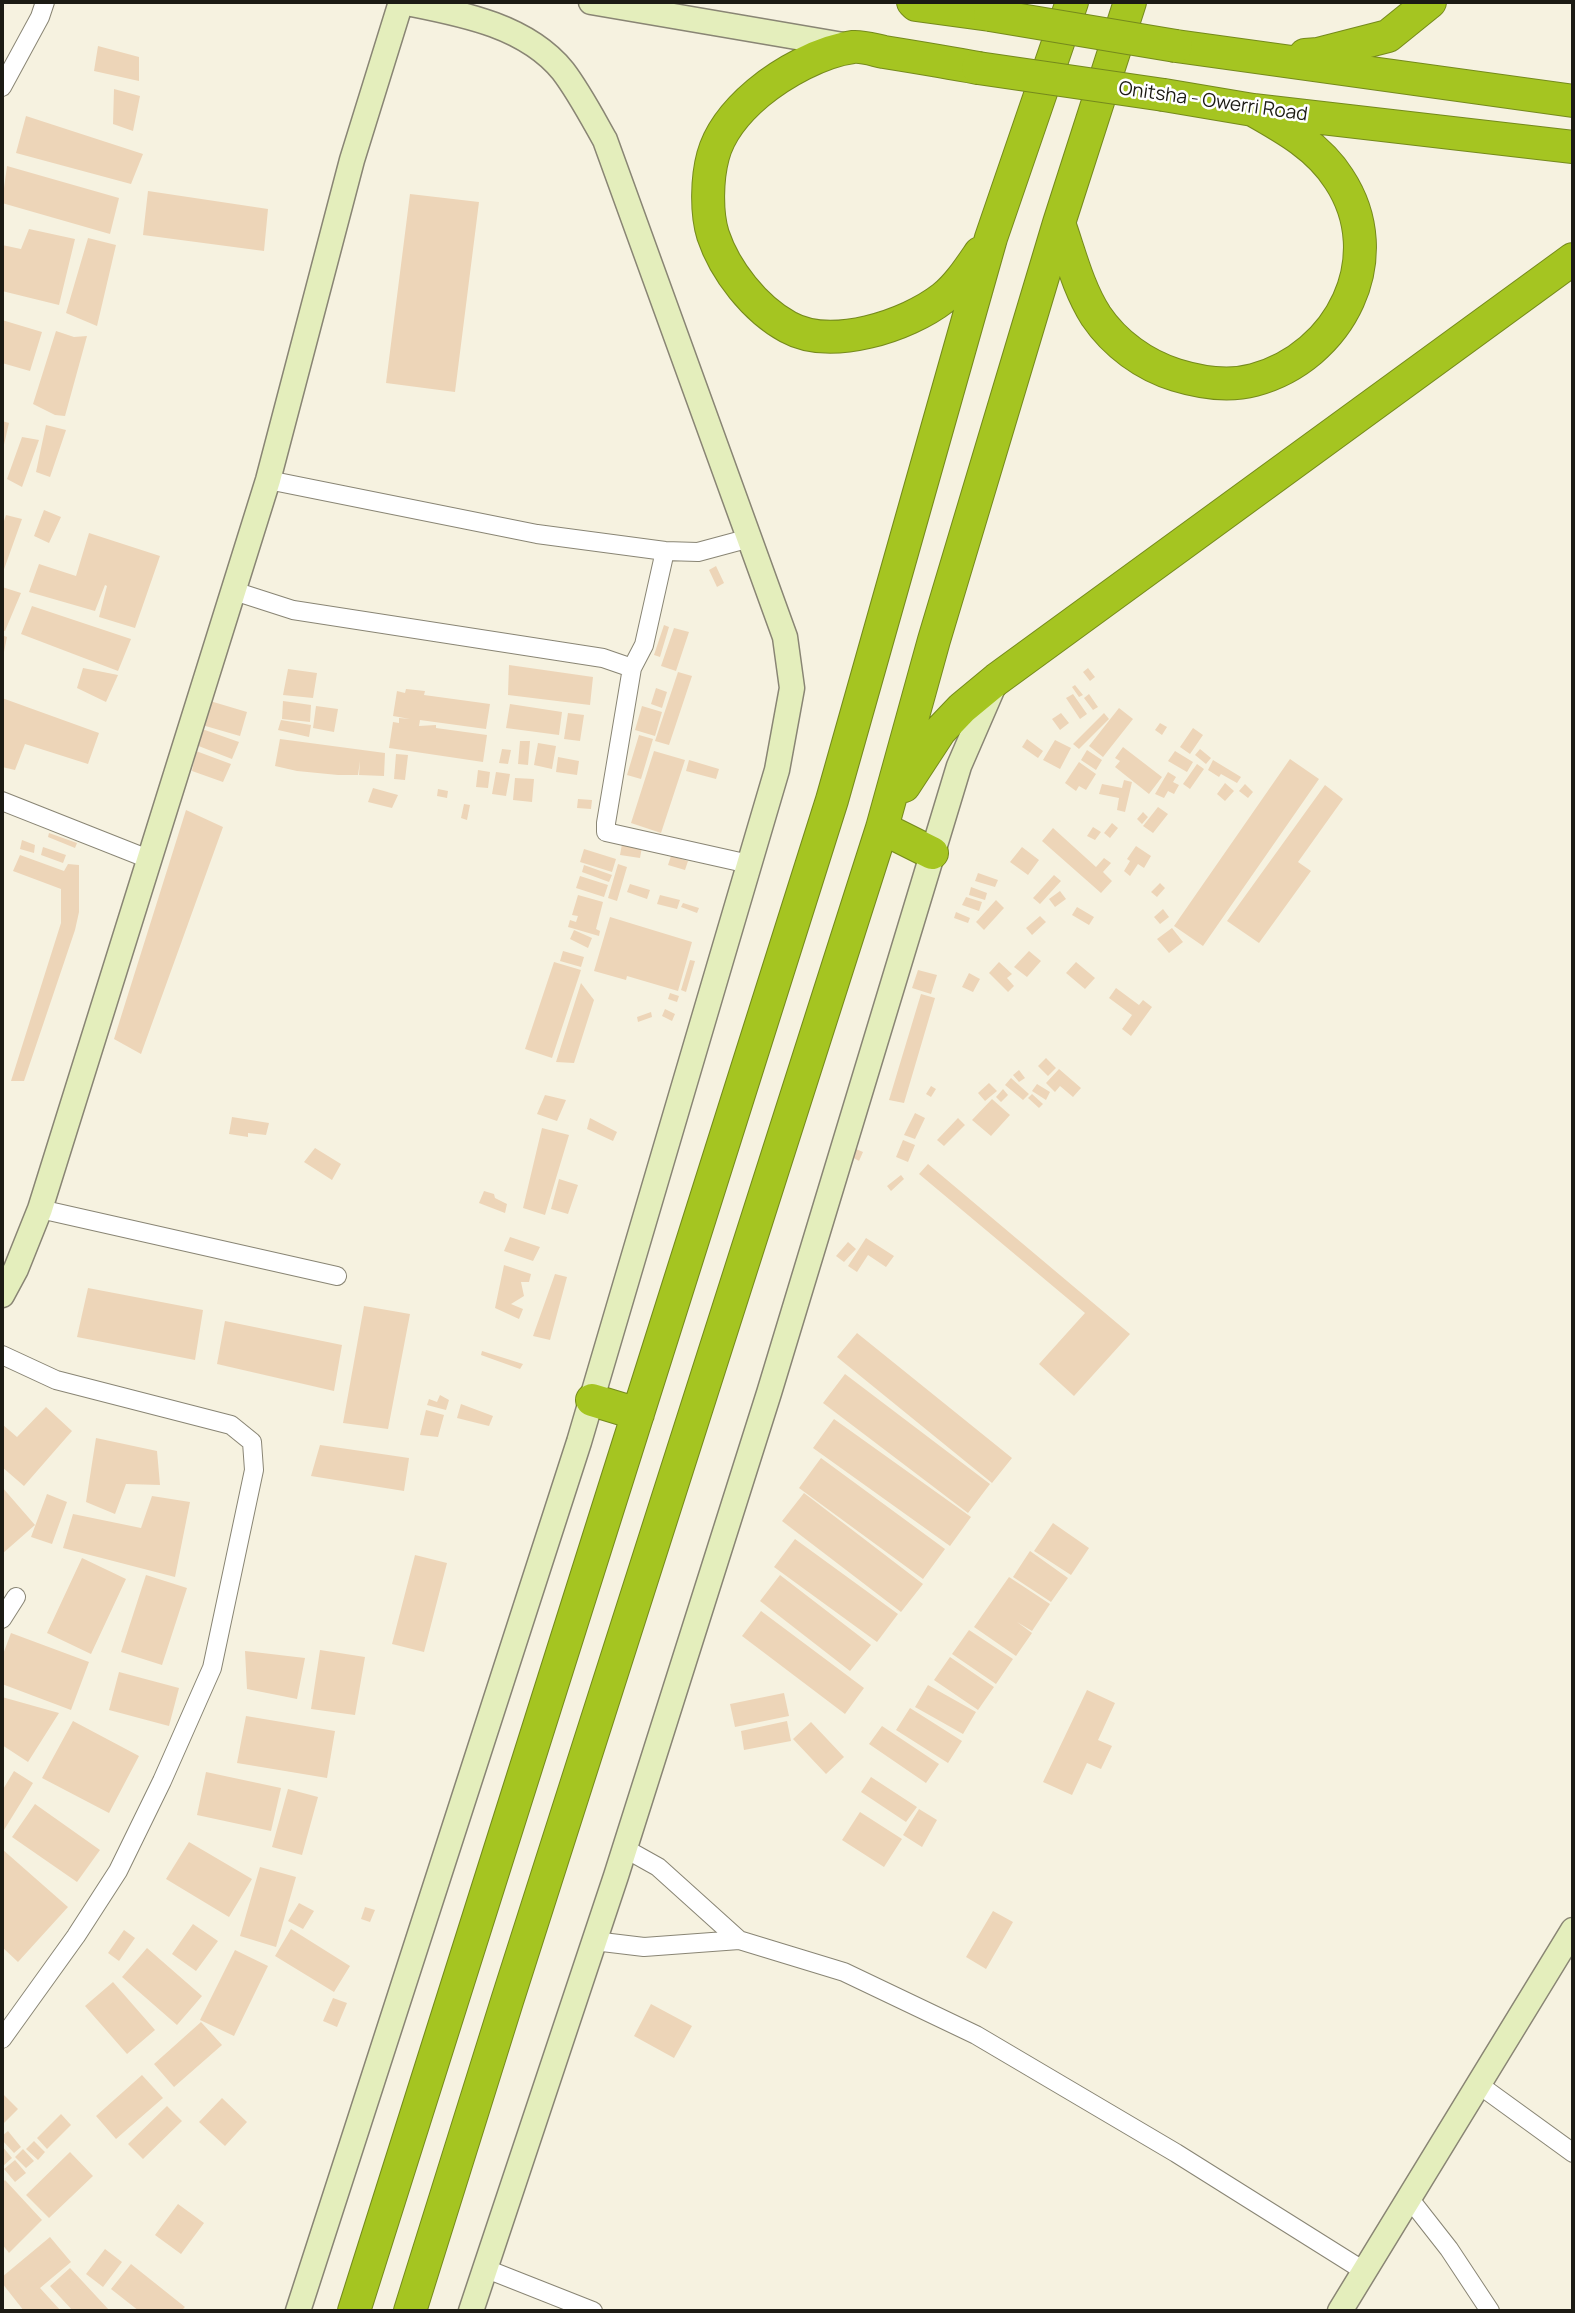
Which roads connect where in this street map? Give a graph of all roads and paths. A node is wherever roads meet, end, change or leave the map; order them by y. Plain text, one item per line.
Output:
1 (45, 2) edge
2 (402, 2) edge
3 (591, 2) edge
4 (1072, 2) edge
5 (1130, 2) edge
6 (1430, 2) edge
7 (909, 3) edge
8 (853, 47) junction
9 (1267, 57) junction
10 (2, 87) edge
11 (1573, 101) edge
12 (1253, 110) junction
13 (1573, 147) edge
14 (1059, 223) junction
15 (990, 237) junction
16 (1573, 259) edge
17 (268, 480) junction
18 (750, 538) junction
19 (665, 551) junction
20 (234, 590) junction
21 (632, 668) junction
22 (997, 679) junction
23 (2, 801) edge
24 (883, 822) junction
25 (932, 853) junction
26 (151, 860) junction
27 (749, 864) junction
28 (40, 1209) junction
29 (337, 1276) dead end
30 (2, 1295) edge
31 (2, 1356) edge
32 (592, 1400) junction
33 (638, 1414) junction
34 (16, 1597) dead end
35 (2, 1619) edge
36 (625, 1848) junction
37 (1573, 1930) edge
38 (739, 1940) junction
39 (594, 1941) junction
40 (2, 2039) edge
41 (1478, 2084) junction
42 (1573, 2153) edge
43 (1409, 2198) junction
44 (484, 2268) junction
45 (1364, 2271) junction
46 (298, 2311) edge
47 (354, 2311) edge
48 (410, 2311) edge
49 (471, 2311) edge
50 (593, 2311) edge
51 (1340, 2311) edge
52 (1490, 2311) edge

1 - 10 street
2 - 17 main road
2 - 18 main road
3 - 8 main road
4 - 15 highway
5 - 14 highway
6 - 9 highway
7 - 9 highway, bridge
8 - 12 highway, Onitsha - Owerri Road, bridge
8 - 15 highway
9 - 11 highway
12 - 13 highway, Onitsha - Owerri Road
12 - 14 highway
14 - 24 highway
15 - 33 highway
16 - 22 highway
17 - 19 street
17 - 20 main road
18 - 19 street
18 - 27 main road
19 - 21 street
20 - 21 street
20 - 26 main road
21 - 27 street
22 - 24 highway
22 - 25 main road
23 - 26 street
24 - 25 highway
24 - 48 highway
25 - 36 main road
26 - 28 main road
27 - 32 main road
28 - 29 street
28 - 30 main road
31 - 40 street
32 - 33 highway
32 - 46 main road
33 - 47 highway
34 - 35 street
36 - 38 street
36 - 39 main road
37 - 41 main road
38 - 39 street
38 - 45 street
39 - 44 main road
41 - 42 street
41 - 43 main road
43 - 45 main road
43 - 52 street
44 - 49 main road
44 - 50 street
45 - 51 main road

